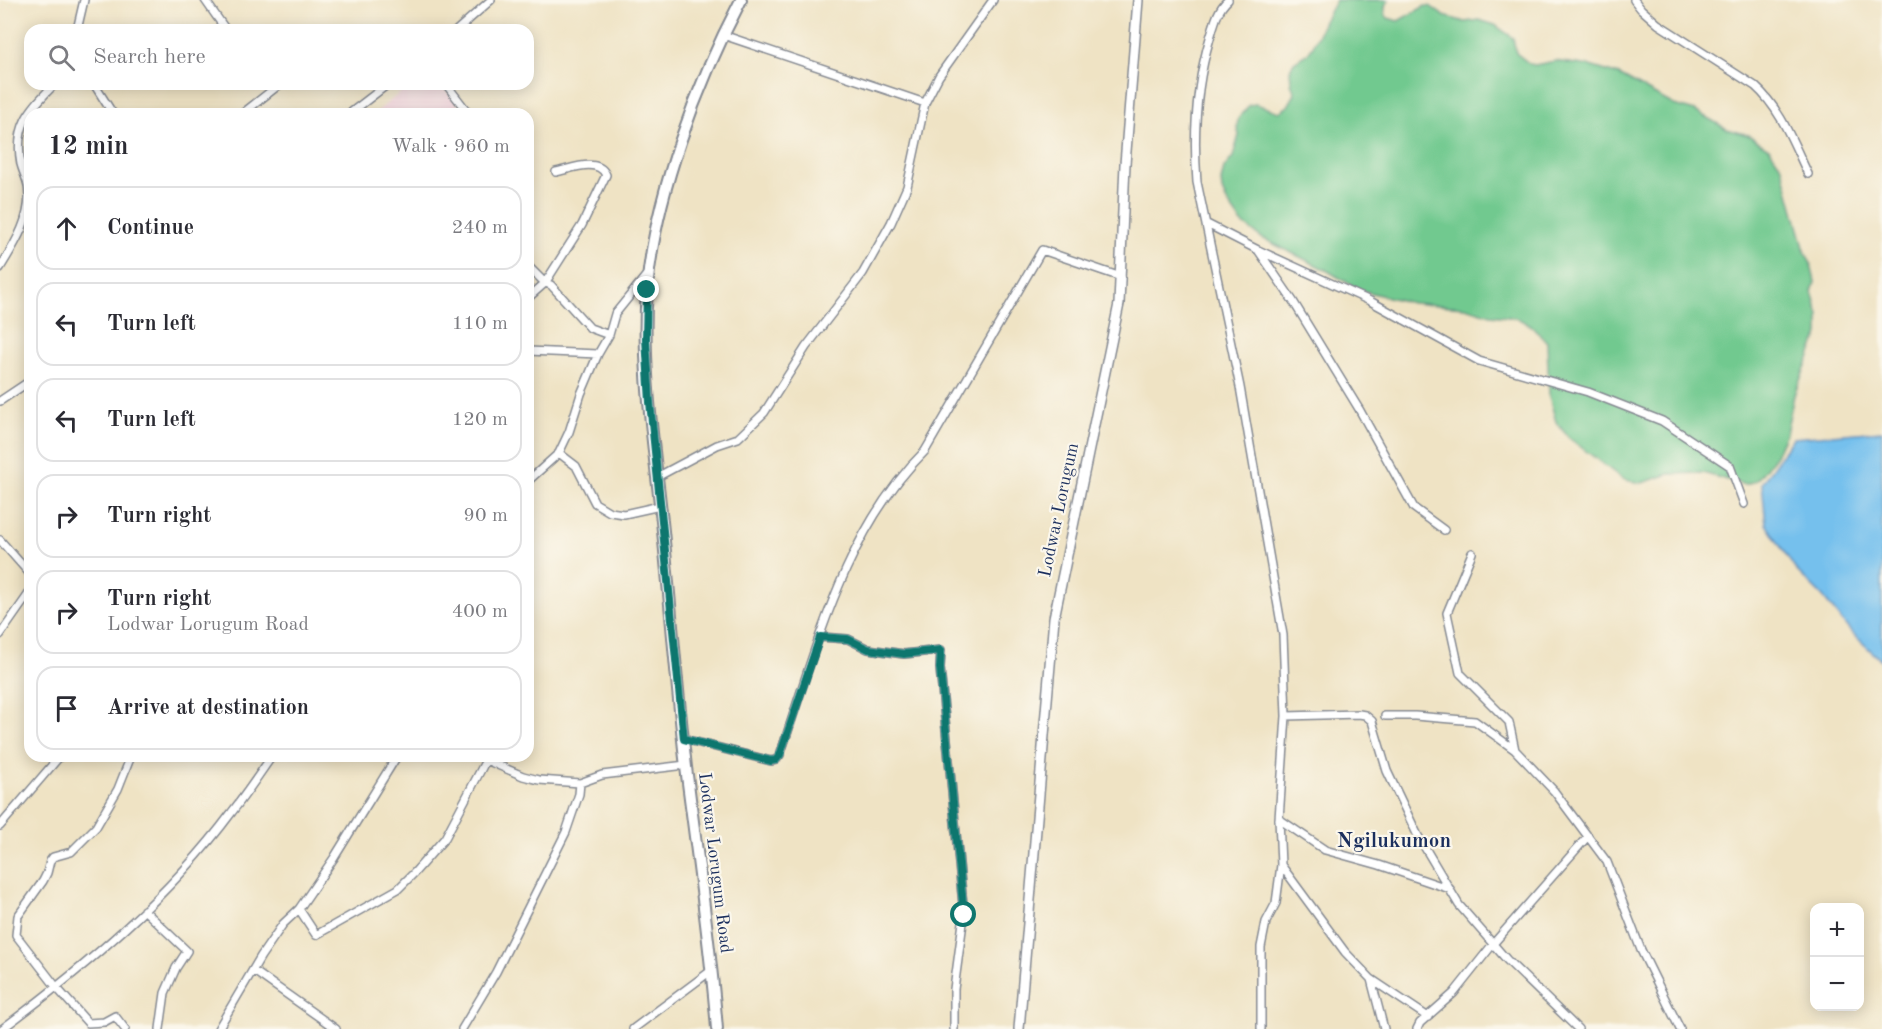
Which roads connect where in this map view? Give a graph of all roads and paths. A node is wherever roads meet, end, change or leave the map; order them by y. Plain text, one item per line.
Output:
1 (84, 0) edge
2 (205, 0) edge
3 (491, 0) edge
4 (741, 0) edge
5 (993, 0) edge
6 (1138, 0) edge
7 (1227, 0) edge
8 (1634, 0) edge
9 (78, 24) edge
10 (222, 24) edge
11 (464, 24) edge
12 (723, 35) junction
13 (49, 90) edge
14 (98, 90) edge
15 (272, 90) edge
16 (451, 90) edge
17 (378, 91) edge
18 (925, 103) junction
19 (33, 108) edge
20 (109, 108) edge
21 (250, 108) edge
22 (357, 108) edge
23 (464, 108) edge
24 (24, 122) edge
25 (556, 172) dead end
26 (24, 173) edge
27 (1808, 174) dead end
28 (24, 220) edge
29 (1207, 224) junction
30 (1258, 250) junction
31 (0, 268) edge
32 (534, 272) edge
33 (649, 272) junction
34 (1121, 277) junction
35 (545, 283) junction
36 (534, 293) edge
37 (609, 335) junction
38 (534, 351) edge
39 (598, 354) junction
40 (24, 385) edge
41 (0, 400) edge
42 (559, 453) junction
43 (534, 476) edge
44 (657, 477) junction
45 (1744, 504) dead end
46 (660, 506) junction
47 (1444, 530) dead end
48 (0, 540) edge
49 (1472, 553) dead end
50 (24, 567) edge
51 (24, 602) edge
52 (0, 635) edge
53 (820, 637) junction
54 (1286, 716) junction
55 (1385, 716) dead end
56 (684, 739) junction
57 (1515, 750) junction
58 (55, 762) edge
59 (129, 762) edge
60 (268, 762) edge
61 (393, 762) edge
62 (485, 762) edge
63 (491, 762) edge
64 (686, 765) junction
65 (580, 783) junction
66 (1279, 819) junction
67 (0, 826) edge
68 (1588, 836) junction
69 (1281, 865) junction
70 (1450, 889) junction
71 (299, 909) junction
72 (144, 910) junction
73 (1493, 945) junction
74 (712, 970) junction
75 (254, 971) junction
76 (1371, 979) junction
77 (57, 988) junction
78 (1428, 1017) junction
79 (2, 1029) edge
80 (125, 1029) edge
81 (160, 1029) edge
82 (218, 1029) edge
83 (336, 1029) edge
84 (462, 1029) edge
85 (633, 1029) edge
86 (717, 1029) edge
87 (954, 1029) edge
88 (1018, 1029) edge
89 (1261, 1029) edge
90 (1384, 1029) edge
91 (1417, 1029) edge
92 (1578, 1029) edge
93 (1680, 1029) edge

1 - 9 street
2 - 10 street
3 - 11 street
4 - 12 main road, Lodwar Lorugum Road
5 - 18 street
6 - 34 street, Lodwar Lorugum
7 - 29 street
8 - 27 street
12 - 18 street
12 - 33 main road, Lodwar Lorugum Road
13 - 19 street
14 - 20 street
15 - 21 street
16 - 23 street
17 - 22 street
18 - 44 street
24 - 26 street
25 - 35 street
28 - 31 street
29 - 30 street
29 - 54 street
30 - 45 street
30 - 47 street
32 - 35 street
33 - 37 street
33 - 44 main road, Lodwar Lorugum Road
34 - 53 street
34 - 88 street, Lodwar Lorugum
35 - 36 street
35 - 37 street
37 - 39 street
38 - 39 street
39 - 42 street
40 - 41 street
42 - 43 street
42 - 46 street
44 - 46 main road, Lodwar Lorugum Road
46 - 56 main road, Lodwar Lorugum Road
48 - 50 street
49 - 57 street
51 - 52 street
53 - 56 street
53 - 87 street
54 - 66 street
54 - 70 street
55 - 57 street
56 - 64 main road, Lodwar Lorugum Road
57 - 68 street
58 - 67 street
59 - 77 street
60 - 72 street
61 - 71 street
62 - 71 street
63 - 65 street
64 - 65 street
64 - 74 main road, Lodwar Lorugum Road
65 - 84 street
66 - 69 street
66 - 70 street
68 - 73 street
68 - 93 street
69 - 76 street
69 - 89 street
70 - 73 street
71 - 75 street
72 - 77 street
72 - 81 street
73 - 78 street
73 - 92 street
74 - 85 street
74 - 86 main road, Lodwar Lorugum Road
75 - 82 street
75 - 83 street
76 - 78 street
76 - 90 street
77 - 79 street
77 - 80 street
78 - 91 street

